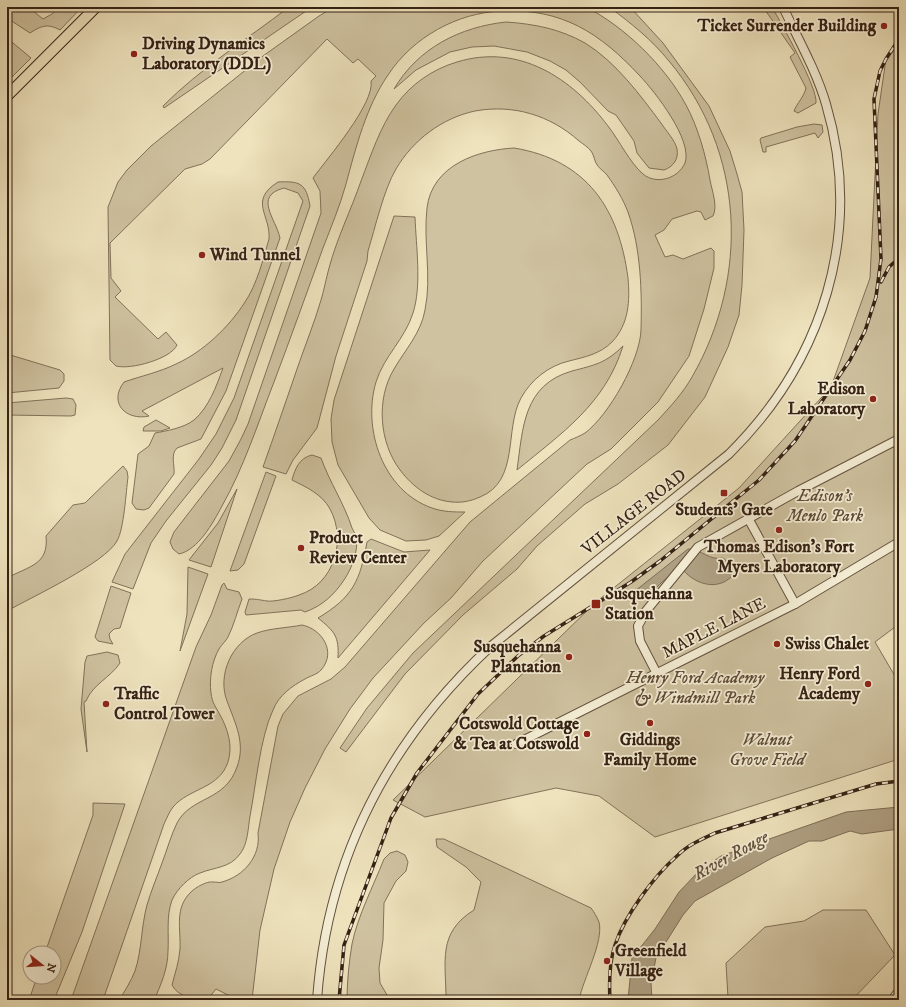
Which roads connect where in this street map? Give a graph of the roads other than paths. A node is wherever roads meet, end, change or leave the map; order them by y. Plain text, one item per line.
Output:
1 (96, 7) edge
2 (783, 7) edge
3 (7, 96) edge
4 (899, 439) edge
5 (748, 518) junction
6 (899, 542) edge
7 (795, 604) junction
8 (657, 674) junction
9 (516, 744) dead end
10 (899, 991) edge
11 (317, 1000) edge
12 (892, 1000) edge

1 - 3 main road
2 - 11 street, VILLAGE ROAD
4 - 5 street
5 - 7 street
5 - 8 street
6 - 7 street, MAPLE LANE
7 - 8 street, MAPLE LANE
8 - 9 street, MAPLE LANE
10 - 12 street

